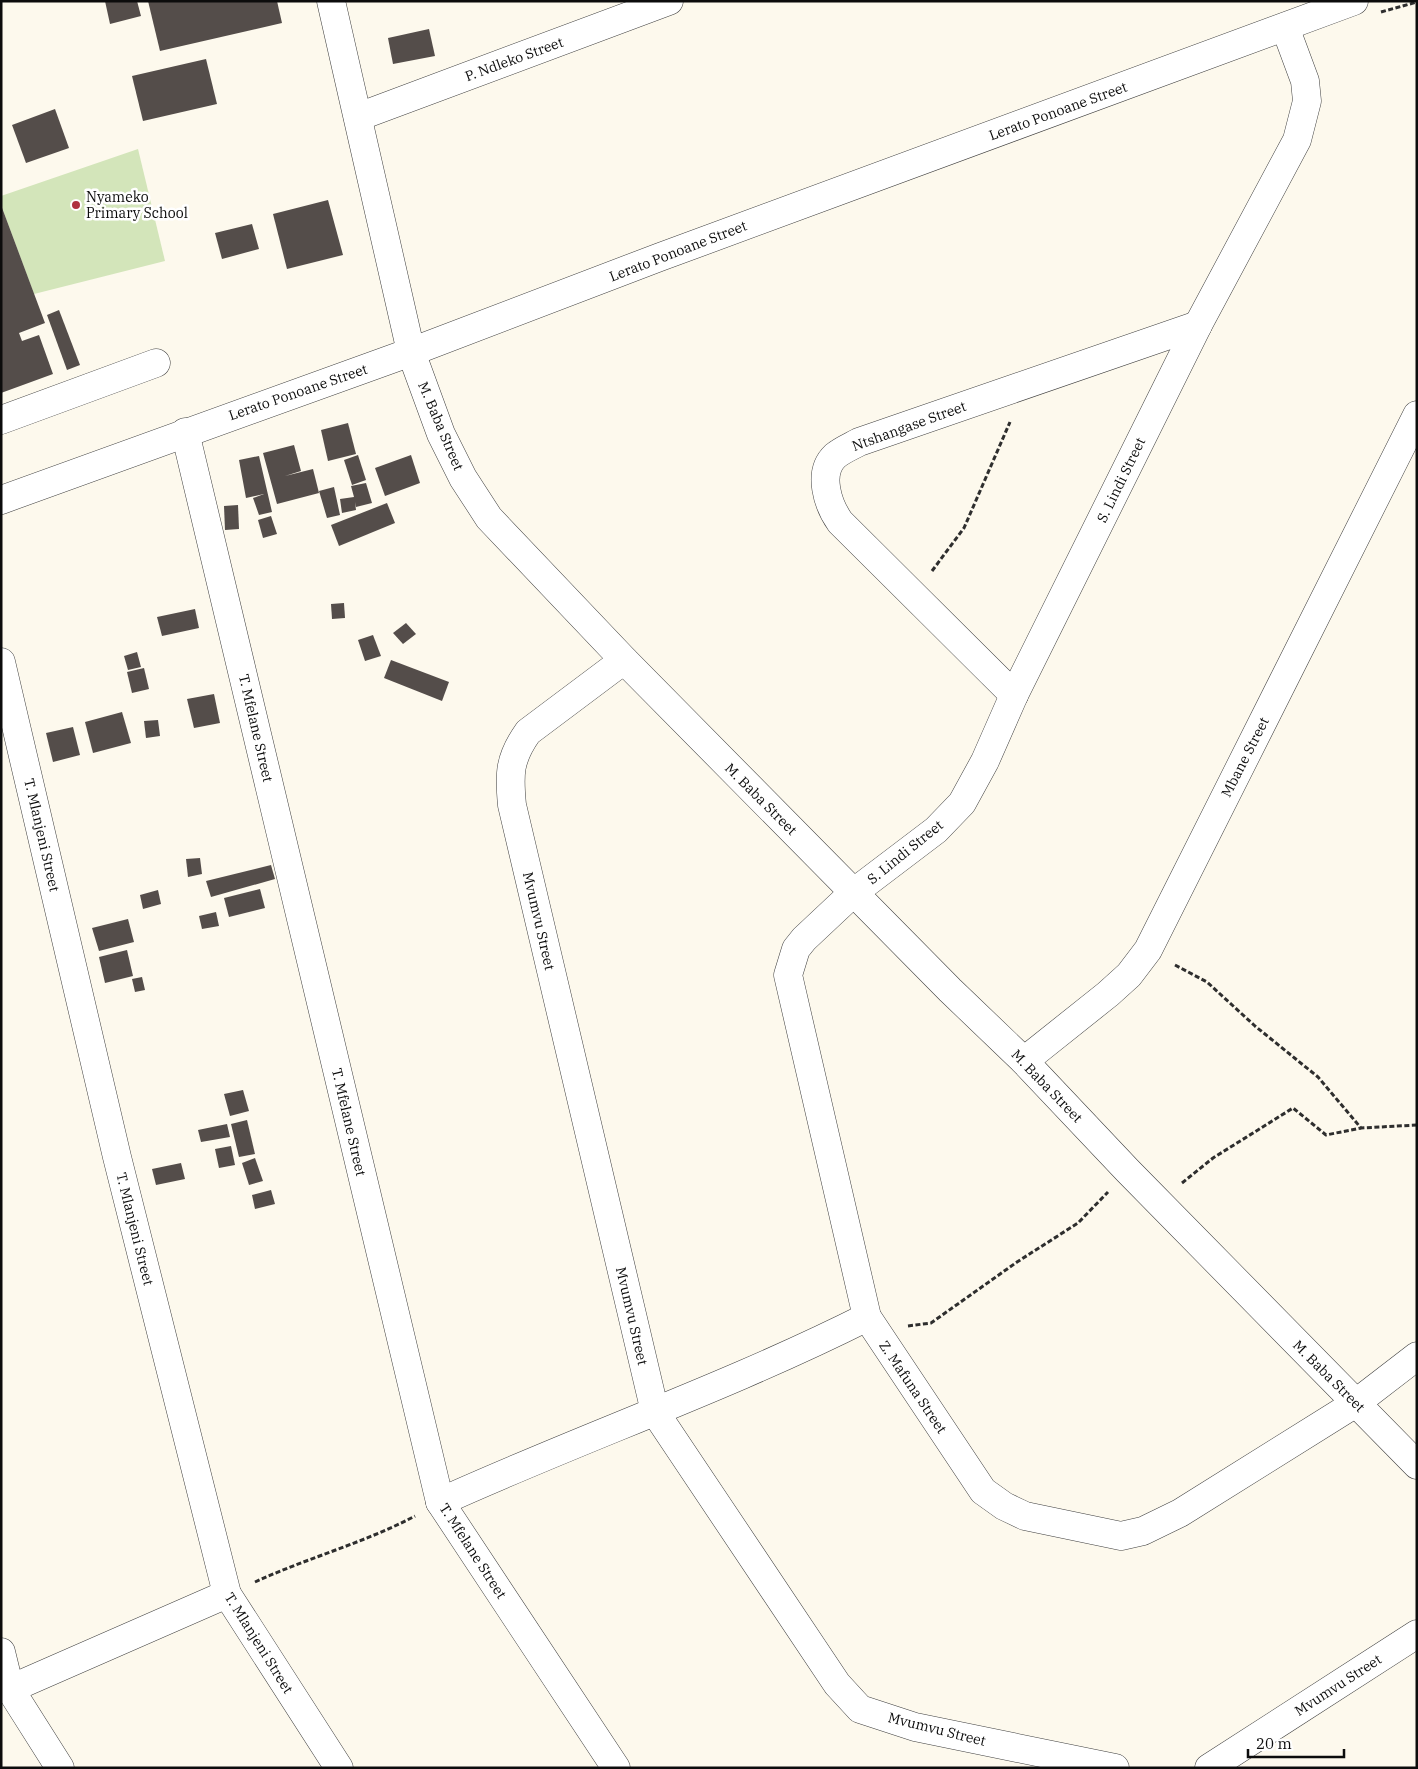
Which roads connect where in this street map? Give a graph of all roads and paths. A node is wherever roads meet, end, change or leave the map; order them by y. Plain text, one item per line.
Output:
1 (331, 1) edge
2 (669, 1) edge
3 (1354, 1) edge
4 (1285, 27) junction
5 (358, 117) junction
6 (1198, 325) junction
7 (411, 352) junction
8 (156, 363) dead end
9 (1027, 383) junction
10 (1417, 415) edge
11 (1, 420) edge
12 (185, 432) junction
13 (1, 500) edge
14 (914, 596) junction
15 (624, 660) junction
16 (1, 662) edge
17 (1014, 695) junction
18 (853, 893) junction
19 (1148, 950) junction
20 (1024, 1061) junction
21 (1417, 1125) edge
22 (1361, 1128) junction
23 (1128, 1171) junction
24 (1158, 1202) junction
25 (867, 1317) junction
26 (1417, 1356) edge
27 (1356, 1403) junction
28 (655, 1412) junction
29 (1417, 1464) edge
30 (440, 1502) junction
31 (227, 1594) junction
32 (1417, 1634) edge
33 (1, 1652) edge
34 (10, 1689) junction
35 (60, 1768) edge
36 (339, 1768) edge
37 (616, 1768) edge
38 (1115, 1768) edge
39 (1209, 1768) edge

1 - 5 street, M. Baba Street
2 - 5 street, P. Ndleko Street
3 - 4 street, Lerato Ponoane Street
4 - 6 street, S. Lindi Street
4 - 7 street, Lerato Ponoane Street
5 - 7 street, M. Baba Street
6 - 9 street, Ntshangase Street
6 - 17 street, S. Lindi Street
7 - 12 street, Lerato Ponoane Street
7 - 15 street, M. Baba Street
8 - 11 street
9 - 14 path
9 - 14 street, Ntshangase Street
10 - 19 street, Mbane Street
12 - 13 street, Lerato Ponoane Street
12 - 30 street, T. Mfelane Street
14 - 17 street, Ntshangase Street
15 - 18 street, M. Baba Street
15 - 28 street, Mvumvu Street
16 - 31 street, T. Mlanjeni Street
17 - 18 street, S. Lindi Street
18 - 20 street, M. Baba Street
18 - 25 street, Z. Mafuna Street
19 - 20 street, Mbane Street
19 - 22 path
20 - 23 street, M. Baba Street
21 - 22 path
22 - 24 path
23 - 24 street, M. Baba Street
23 - 25 path
24 - 27 street, M. Baba Street
25 - 27 street, Z. Mafuna Street
25 - 28 street
26 - 27 street, Z. Mafuna Street
27 - 29 street, M. Baba Street
28 - 30 street
28 - 38 street, Mvumvu Street
30 - 31 path
30 - 37 street, T. Mfelane Street
31 - 34 street
31 - 36 street, T. Mlanjeni Street
32 - 39 street, Mvumvu Street
33 - 34 street
34 - 35 street

